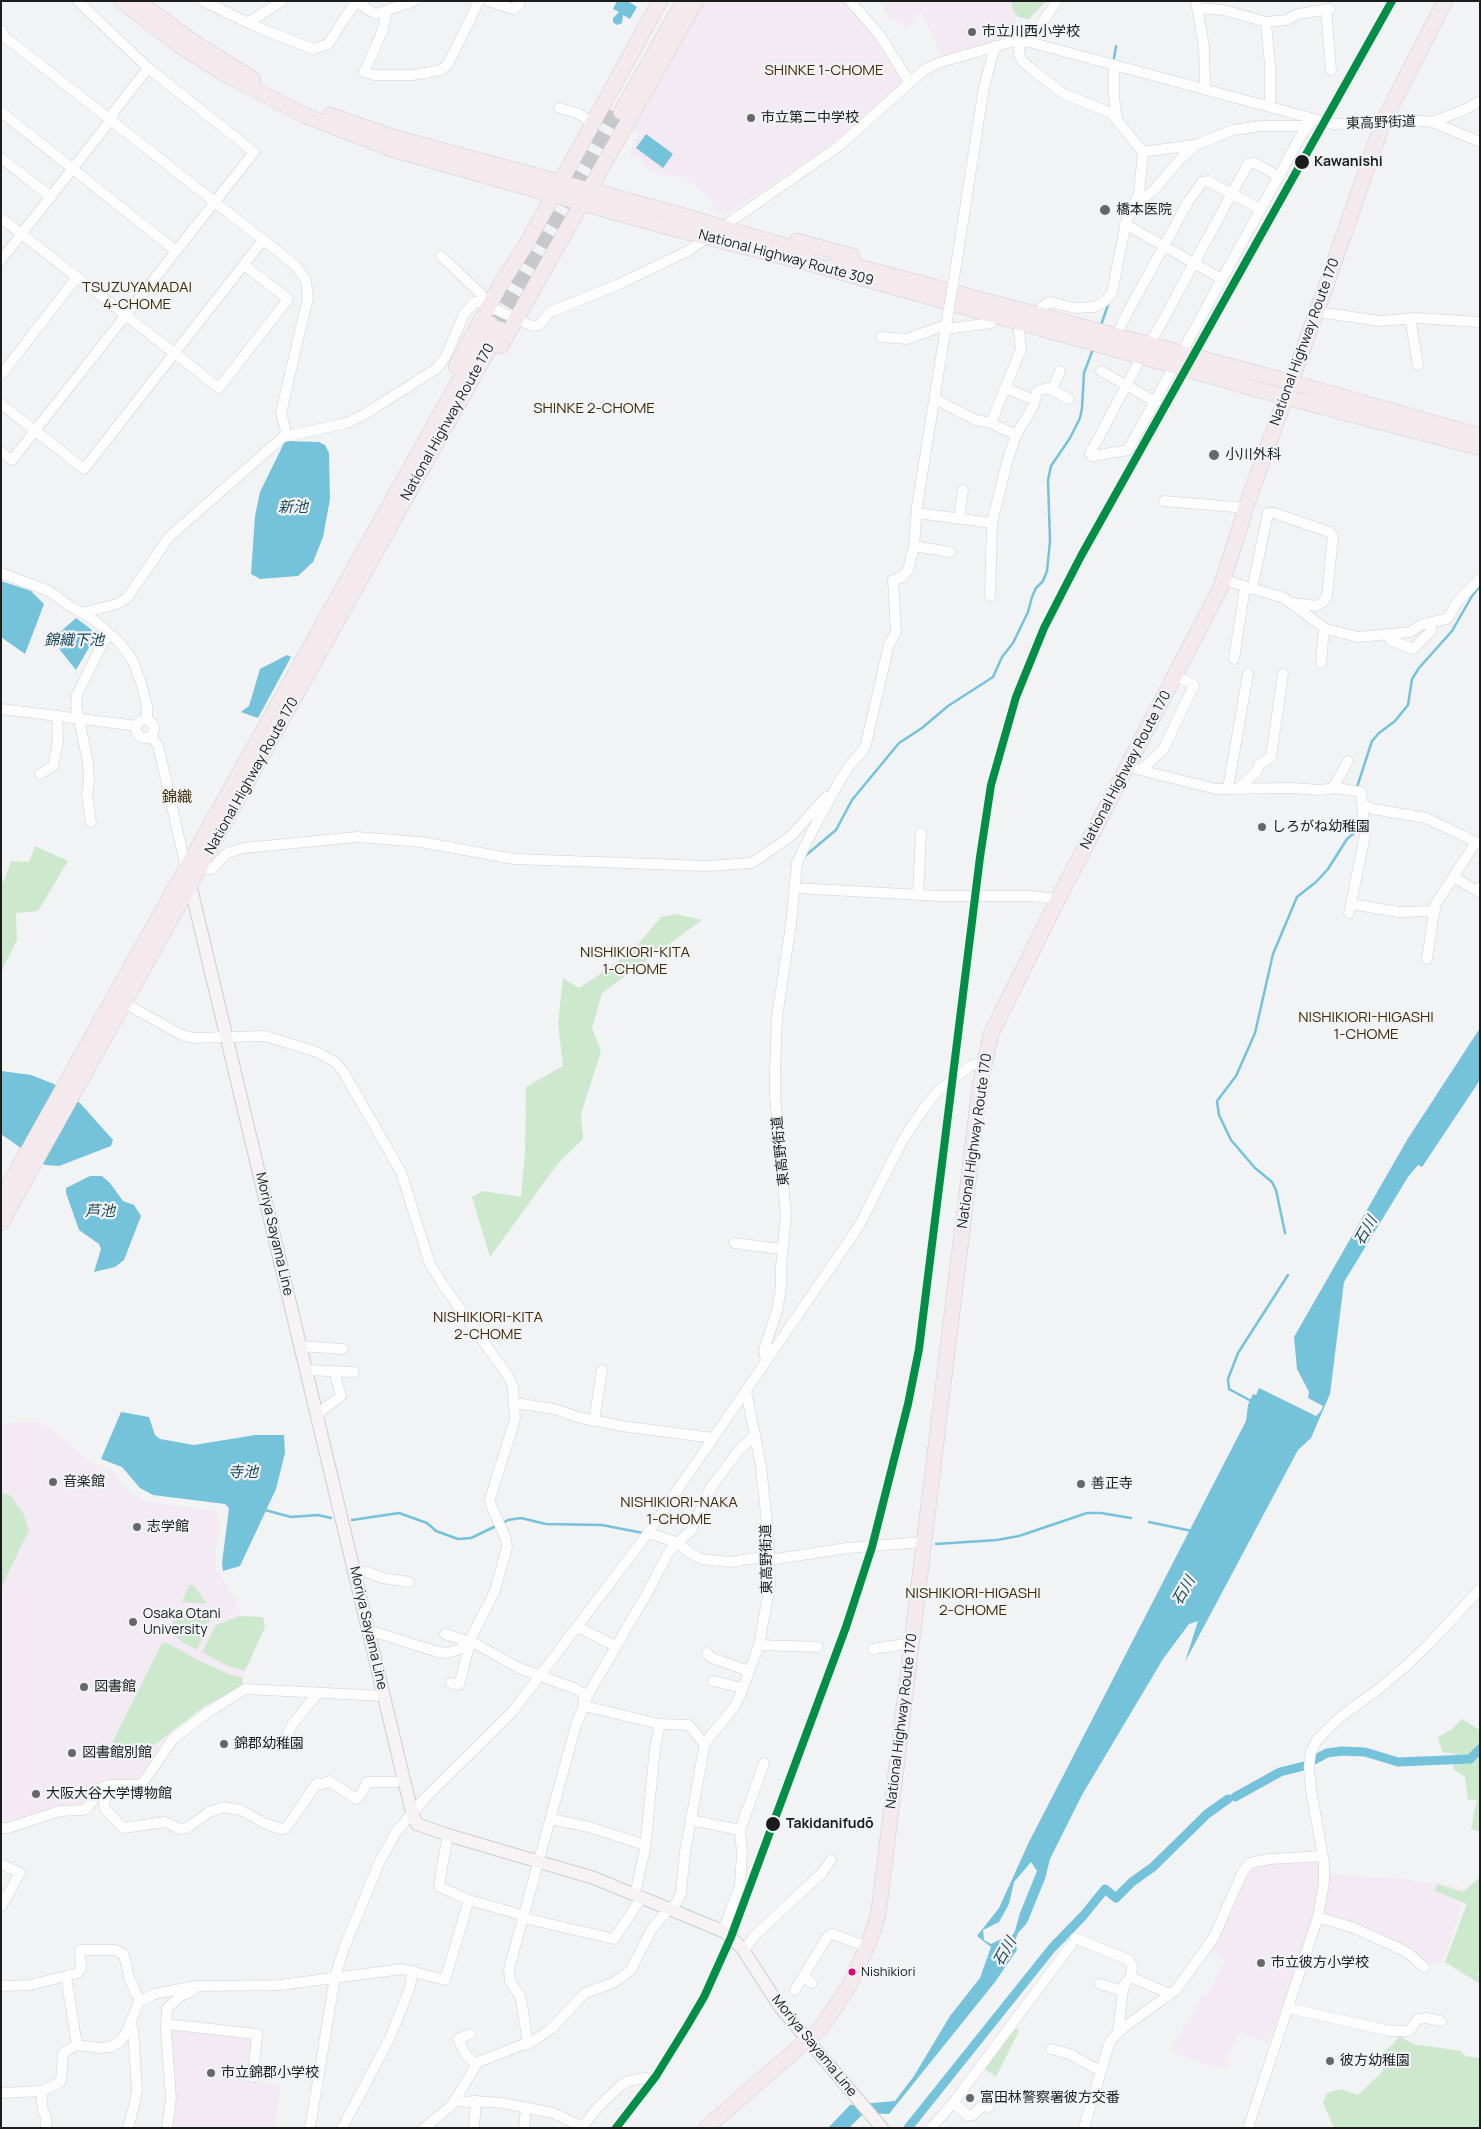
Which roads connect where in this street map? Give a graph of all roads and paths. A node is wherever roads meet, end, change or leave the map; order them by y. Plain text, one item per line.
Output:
1 (78, 1) edge
2 (121, 1) edge
3 (138, 1) edge
4 (203, 1) edge
5 (282, 1) edge
6 (356, 1) edge
7 (363, 1) edge
8 (414, 1) edge
9 (479, 1) edge
10 (488, 1) edge
11 (520, 1) edge
12 (660, 1) edge
13 (670, 1) edge
14 (684, 1) edge
15 (696, 1) edge
16 (850, 1) edge
17 (1057, 1) edge
18 (1445, 1) edge
19 (1196, 4) edge
20 (1323, 7) edge
21 (387, 11) junction
22 (249, 22) junction
23 (1266, 22) junction
24 (2, 36) edge
25 (1025, 41) junction
26 (994, 46) junction
27 (1114, 65) junction
28 (148, 68) junction
29 (1331, 70) dead end
30 (910, 83) junction
31 (1205, 90) junction
32 (1480, 101) edge
33 (1270, 107) junction
34 (559, 108) dead end
35 (1, 112) edge
36 (110, 121) junction
37 (593, 122) junction
38 (1118, 122) junction
39 (1383, 122) junction
40 (1432, 122) junction
41 (1310, 123) junction
42 (1480, 142) edge
43 (1198, 144) junction
44 (1143, 152) junction
45 (1, 158) edge
46 (72, 170) junction
47 (1278, 176) junction
48 (557, 189) junction
49 (1232, 194) junction
50 (51, 197) junction
51 (586, 197) junction
52 (214, 202) junction
53 (1133, 207) junction
54 (1260, 209) junction
55 (1, 218) edge
56 (1125, 224) junction
57 (722, 227) junction
58 (22, 234) junction
59 (708, 237) junction
60 (263, 240) junction
61 (743, 246) junction
62 (1164, 246) junction
63 (176, 251) junction
64 (441, 256) dead end
65 (1, 260) edge
66 (1194, 263) junction
67 (244, 265) junction
68 (77, 277) junction
69 (1222, 279) junction
70 (954, 282) junction
71 (485, 304) junction
72 (1042, 307) junction
73 (949, 310) junction
74 (1316, 312) junction
75 (126, 315) junction
76 (517, 318) junction
77 (1410, 318) junction
78 (1480, 322) edge
79 (991, 323) junction
80 (1120, 328) junction
81 (946, 329) junction
82 (1019, 331) junction
83 (881, 337) dead end
84 (1150, 344) junction
85 (174, 353) junction
86 (1176, 364) junction
87 (1137, 365) junction
88 (1418, 365) dead end
89 (1060, 371) dead end
90 (1101, 371) dead end
91 (1, 376) edge
92 (1127, 385) junction
93 (1006, 388) junction
94 (1052, 390) junction
95 (1288, 390) junction
96 (935, 399) junction
97 (1069, 399) dead end
98 (1034, 400) junction
99 (1156, 402) junction
100 (1, 404) edge
101 (991, 423) junction
102 (35, 431) junction
103 (1016, 434) junction
104 (287, 435) junction
105 (1480, 436) edge
106 (1480, 448) edge
107 (1, 452) edge
108 (963, 490) dead end
109 (1164, 501) dead end
110 (1246, 508) junction
111 (917, 512) junction
112 (959, 518) junction
113 (992, 523) junction
114 (914, 546) junction
115 (950, 552) dead end
116 (1, 573) edge
117 (1480, 578) edge
118 (1224, 580) junction
119 (1248, 588) junction
120 (352, 596) junction
121 (990, 596) dead end
122 (1290, 602) junction
123 (330, 611) junction
124 (81, 613) junction
125 (1431, 623) junction
126 (1324, 628) junction
127 (110, 634) junction
128 (1388, 634) junction
129 (1234, 659) dead end
130 (1321, 663) dead end
131 (1248, 674) dead end
132 (1283, 674) dead end
133 (1176, 675) junction
134 (1, 709) edge
135 (57, 716) junction
136 (79, 719) junction
137 (147, 720) junction
138 (137, 726) junction
139 (150, 736) junction
140 (1348, 761) dead end
141 (1134, 769) junction
142 (40, 774) dead end
143 (836, 788) junction
144 (1228, 788) junction
145 (1239, 788) junction
146 (1333, 788) junction
147 (1362, 804) junction
148 (90, 822) dead end
149 (921, 832) dead end
150 (1478, 843) edge
151 (193, 869) junction
152 (1454, 877) junction
153 (190, 886) junction
154 (1480, 887) edge
155 (794, 888) junction
156 (918, 895) junction
157 (1058, 899) junction
158 (1435, 911) junction
159 (1427, 959) dead end
160 (124, 1003) junction
161 (227, 1037) junction
162 (983, 1065) junction
163 (70, 1089) junction
164 (29, 1161) junction
165 (1, 1199) edge
166 (1, 1223) edge
167 (734, 1243) dead end
168 (782, 1249) junction
169 (300, 1346) junction
170 (342, 1349) dead end
171 (766, 1361) junction
172 (306, 1370) junction
173 (602, 1370) dead end
174 (334, 1371) junction
175 (354, 1372) dead end
176 (746, 1391) junction
177 (515, 1403) junction
178 (317, 1414) junction
179 (594, 1421) junction
180 (755, 1435) junction
181 (713, 1438) junction
182 (648, 1533) junction
183 (923, 1542) junction
184 (677, 1543) junction
185 (769, 1559) junction
186 (355, 1574) junction
187 (410, 1582) dead end
188 (1480, 1589) edge
189 (578, 1627) junction
190 (368, 1630) junction
191 (446, 1634) dead end
192 (471, 1643) junction
193 (911, 1643) junction
194 (759, 1644) junction
195 (615, 1646) junction
196 (818, 1647) dead end
197 (873, 1649) dead end
198 (707, 1653) dead end
199 (749, 1671) junction
200 (539, 1676) junction
201 (713, 1680) dead end
202 (459, 1685) dead end
203 (743, 1688) junction
204 (317, 1694) junction
205 (384, 1696) junction
206 (584, 1706) junction
207 (660, 1724) junction
208 (282, 1745) dead end
209 (705, 1745) junction
210 (764, 1763) dead end
211 (396, 1782) dead end
212 (114, 1785) junction
213 (412, 1813) junction
214 (550, 1819) junction
215 (691, 1820) junction
216 (1, 1828) edge
217 (740, 1830) junction
218 (448, 1836) junction
219 (645, 1845) junction
220 (1323, 1856) junction
221 (831, 1860) dead end
222 (539, 1862) junction
223 (1, 1864) edge
224 (638, 1896) junction
225 (469, 1900) junction
226 (1, 1907) edge
227 (671, 1909) junction
228 (524, 1916) junction
229 (1318, 1917) junction
230 (723, 1931) junction
231 (868, 1947) junction
232 (744, 1951) junction
233 (1424, 1967) dead end
234 (413, 1971) junction
235 (66, 1976) junction
236 (335, 1977) junction
237 (802, 1977) junction
238 (1131, 1977) junction
239 (812, 1983) dead end
240 (1100, 1984) dead end
241 (1, 1986) edge
242 (195, 1986) junction
243 (795, 1990) dead end
244 (1122, 1991) junction
245 (1170, 1994) junction
246 (142, 2000) junction
247 (1288, 2008) junction
248 (1441, 2021) dead end
249 (166, 2024) junction
250 (130, 2025) junction
251 (1118, 2032) junction
252 (470, 2034) dead end
253 (808, 2040) junction
254 (528, 2044) junction
255 (77, 2045) junction
256 (1051, 2049) dead end
257 (476, 2064) junction
258 (1101, 2070) junction
259 (253, 2077) dead end
260 (646, 2078) dead end
261 (41, 2091) junction
262 (1, 2093) edge
263 (456, 2100) junction
264 (476, 2101) junction
265 (953, 2103) junction
266 (989, 2107) dead end
267 (526, 2108) junction
268 (565, 2124) edge
269 (46, 2128) edge
270 (128, 2128) edge
271 (168, 2128) edge
272 (310, 2128) edge
273 (342, 2128) edge
274 (424, 2128) edge
275 (474, 2128) edge
276 (524, 2128) edge
277 (706, 2128) edge
278 (882, 2128) edge
279 (932, 2128) edge
280 (1084, 2128) edge
281 (1248, 2128) edge

1 - 28 street
2 - 48 highway, National Highway Route 309
3 - 48 highway, National Highway Route 309
4 - 22 street
5 - 22 street
6 - 22 street
7 - 21 street
8 - 21 street
9 - 21 street
10 - 11 street
12 - 37 highway
13 - 14 highway
15 - 51 highway
16 - 30 street
17 - 25 street
18 - 39 highway, National Highway Route 170
19 - 23 street
19 - 31 street
20 - 23 street
20 - 29 street
23 - 33 street
24 - 36 street
25 - 26 street
25 - 27 street
25 - 38 street
26 - 30 street
26 - 70 street
27 - 31 street
27 - 38 street
28 - 36 street
28 - 52 street
30 - 57 street
31 - 33 street
32 - 40 street, 東高野街道
33 - 41 street
34 - 37 street
35 - 46 street
36 - 46 street
36 - 52 street
37 - 48 highway
38 - 44 street
39 - 40 street, 東高野街道
39 - 41 street, 東高野街道
39 - 74 highway, National Highway Route 170
40 - 42 street
41 - 43 street, 東高野街道
41 - 47 street
43 - 44 street
43 - 53 street, 東高野街道
44 - 53 street
45 - 50 street
46 - 50 street
46 - 63 street
47 - 49 street
47 - 54 street
48 - 51 highway, National Highway Route 309
48 - 71 highway
49 - 54 street
49 - 62 street
49 - 66 street
50 - 58 street
51 - 57 highway, National Highway Route 309
51 - 59 highway, National Highway Route 309
51 - 76 highway
52 - 60 street
52 - 63 street
53 - 56 street, 東高野街道
54 - 69 street
55 - 58 street
56 - 62 street
56 - 72 street, 東高野街道
57 - 59 street
57 - 70 highway
57 - 84 highway, National Highway Route 309
58 - 65 street
58 - 68 street
59 - 61 highway, National Highway Route 309
59 - 76 street
60 - 67 street
60 - 104 street
61 - 73 highway
61 - 86 highway, National Highway Route 309
62 - 66 street
62 - 80 street
63 - 75 street
64 - 71 street
66 - 69 street
66 - 84 street
67 - 85 street
67 - 85 street
68 - 75 street
68 - 91 street
69 - 86 street
70 - 72 highway
70 - 73 street, bridge
71 - 76 street
71 - 104 street
71 - 123 highway
72 - 80 highway
73 - 79 highway
73 - 81 street
74 - 77 street
74 - 95 highway, National Highway Route 170
75 - 85 street
75 - 102 street
76 - 120 highway
77 - 78 street
77 - 88 street
79 - 81 street
79 - 82 highway
80 - 84 highway
81 - 83 street
81 - 96 street
82 - 87 highway
82 - 93 street
84 - 86 highway, National Highway Route 309
85 - 102 street
86 - 87 highway
86 - 95 highway, National Highway Route 309
86 - 95 highway, National Highway Route 309
86 - 99 street
87 - 92 street
89 - 94 street
90 - 92 street
92 - 99 street
92 - 99 street
93 - 98 street
93 - 101 street
94 - 97 street
94 - 98 street
95 - 105 highway, National Highway Route 309
95 - 106 highway, National Highway Route 309
95 - 110 highway, National Highway Route 170
96 - 101 street
96 - 111 street
98 - 103 street
100 - 102 street
101 - 103 street
102 - 107 street
103 - 113 street
104 - 124 street
108 - 112 street
109 - 110 street
110 - 118 highway, National Highway Route 170
111 - 112 street
111 - 114 street
112 - 113 street
113 - 121 street
114 - 115 street
114 - 143 street
116 - 124 street
117 - 125 street
118 - 119 street
118 - 133 highway, National Highway Route 170
119 - 122 street
119 - 122 street
119 - 129 street
120 - 123 highway, National Highway Route 170
120 - 151 highway, National Highway Route 170
122 - 126 street
123 - 151 highway, National Highway Route 170
124 - 127 street
125 - 128 street
125 - 128 street
126 - 128 street
126 - 130 street
127 - 136 street
127 - 137 street
131 - 144 street
132 - 145 street
133 - 141 highway, National Highway Route 170
133 - 141 street
134 - 135 street
135 - 136 street
135 - 142 street
136 - 138 street
136 - 148 street
137 - 138 street
137 - 139 street
138 - 139 street
139 - 151 street
140 - 146 street
141 - 144 street
141 - 157 highway, National Highway Route 170
143 - 151 street
143 - 155 street, 東高野街道
144 - 145 street
145 - 146 street
146 - 147 street
147 - 150 street
147 - 158 street
149 - 156 street
150 - 152 street
151 - 153 highway, National Highway Route 170
151 - 163 highway, National Highway Route 170
152 - 154 street
152 - 158 street
153 - 160 highway, National Highway Route 170
153 - 161 main road, Moriya Sayama Line
155 - 156 street
155 - 168 street, 東高野街道
156 - 157 street
157 - 162 highway, National Highway Route 170
158 - 159 street
160 - 161 street
160 - 163 highway, National Highway Route 170
161 - 169 main road, Moriya Sayama Line
161 - 177 street
162 - 171 street
162 - 183 highway, National Highway Route 170
163 - 164 highway, National Highway Route 170
164 - 165 highway, National Highway Route 170
164 - 166 highway, National Highway Route 170
167 - 168 street
168 - 171 street, 東高野街道
169 - 170 street
169 - 172 main road, Moriya Sayama Line
171 - 176 street, 東高野街道
172 - 174 street
172 - 178 main road, Moriya Sayama Line
173 - 179 street
174 - 175 street
174 - 178 street
176 - 180 street, 東高野街道
176 - 181 street
177 - 179 street
177 - 192 street
178 - 186 main road, Moriya Sayama Line
179 - 181 street
180 - 184 street
180 - 185 street, 東高野街道
181 - 182 street
182 - 184 street
182 - 189 street
183 - 185 street
183 - 193 highway, National Highway Route 170
184 - 185 street
184 - 195 street
185 - 194 street, 東高野街道
186 - 187 street
186 - 190 main road, Moriya Sayama Line
188 - 220 street
189 - 195 street
189 - 200 street
190 - 192 street
190 - 205 main road, Moriya Sayama Line
191 - 192 street
192 - 200 street
192 - 202 street
193 - 197 street
193 - 231 highway, National Highway Route 170
194 - 196 street
194 - 199 street, 東高野街道
195 - 206 street
198 - 199 street
199 - 203 street, 東高野街道
200 - 206 street
200 - 213 street
201 - 203 street
203 - 209 street, 東高野街道
204 - 205 street
204 - 208 street
204 - 212 street
205 - 213 main road, Moriya Sayama Line
206 - 207 street
206 - 214 street
207 - 209 street
207 - 219 street
209 - 215 street, 東高野街道
210 - 217 street
211 - 212 street
212 - 216 street
213 - 218 main road, Moriya Sayama Line
213 - 236 street
214 - 219 street
214 - 222 street
215 - 217 street
215 - 227 street, 東高野街道
217 - 230 street
218 - 222 main road, Moriya Sayama Line
218 - 225 street
219 - 224 street
220 - 229 street
220 - 245 street
221 - 232 street
222 - 224 main road, Moriya Sayama Line
222 - 228 street
223 - 226 street
224 - 227 main road, Moriya Sayama Line
224 - 228 street
225 - 228 street
225 - 234 street
227 - 230 main road, Moriya Sayama Line
227 - 254 street, 東高野街道
228 - 254 street
229 - 233 street
229 - 247 street
230 - 232 main road, Moriya Sayama Line
231 - 237 street
231 - 253 highway, National Highway Route 170
232 - 253 main road, Moriya Sayama Line
234 - 236 street
234 - 273 street
235 - 241 street
235 - 246 street
235 - 255 street
236 - 242 street
236 - 272 street
237 - 239 street
237 - 243 street
238 - 244 street
238 - 245 street
238 - 265 street
240 - 244 street
242 - 246 street
242 - 249 street
244 - 251 street
245 - 251 street
246 - 250 street
247 - 248 street
247 - 281 street
249 - 259 street
249 - 271 street
250 - 255 street
250 - 270 street
251 - 258 street
252 - 257 street
253 - 277 highway, National Highway Route 170
253 - 278 main road, Moriya Sayama Line
254 - 257 street, 東高野街道
255 - 261 street
256 - 258 street
257 - 263 street
258 - 280 street
260 - 268 street
261 - 262 street
261 - 269 street
263 - 264 street
263 - 274 street
264 - 267 street
264 - 275 street
265 - 266 street
265 - 279 street
267 - 268 street
267 - 276 street

